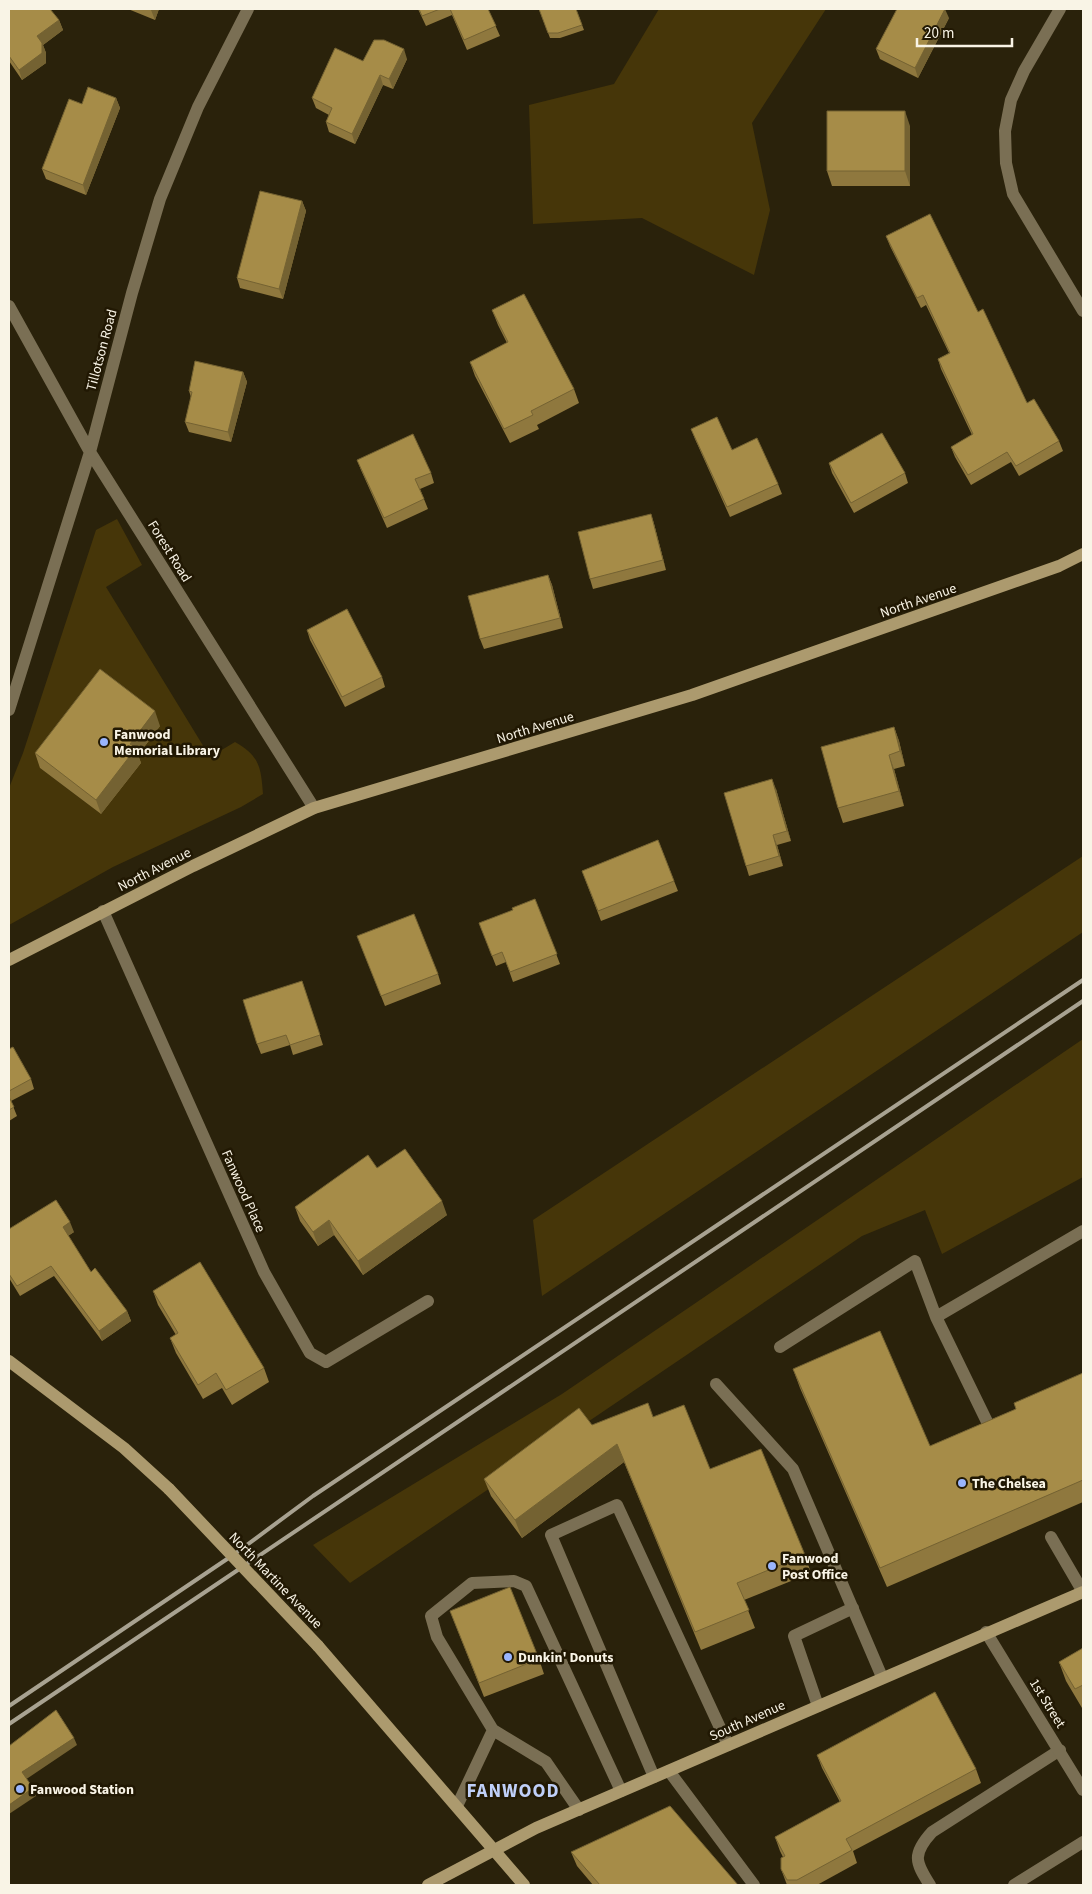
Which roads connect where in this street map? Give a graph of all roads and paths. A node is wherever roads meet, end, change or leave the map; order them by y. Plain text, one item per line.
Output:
1 (248, 9) edge
2 (1060, 9) edge
3 (9, 306) edge
4 (1083, 311) edge
5 (90, 452) junction
6 (1083, 554) edge
7 (9, 710) edge
8 (314, 808) junction
9 (103, 911) junction
10 (9, 960) edge
11 (1083, 1231) edge
12 (428, 1301) dead end
13 (936, 1317) junction
14 (780, 1347) dead end
15 (9, 1361) edge
16 (716, 1384) dead end
17 (992, 1432) edge
18 (1051, 1537) dead end
19 (1083, 1592) edge
20 (853, 1608) junction
21 (986, 1632) junction
22 (882, 1677) junction
23 (818, 1706) junction
24 (493, 1730) junction
25 (728, 1745) junction
26 (1060, 1750) junction
27 (669, 1771) junction
28 (654, 1777) junction
29 (1083, 1790) edge
30 (621, 1792) junction
31 (457, 1806) junction
32 (578, 1810) junction
33 (1083, 1842) edge
34 (493, 1850) junction
35 (428, 1885) edge
36 (524, 1885) edge
37 (754, 1885) edge
38 (930, 1885) edge
39 (1014, 1885) edge

1 - 5 street, Tillotson Road
2 - 4 street
3 - 5 street, Forest Road
5 - 7 street, Tillotson Road
5 - 8 street, Forest Road
6 - 8 main road, North Avenue
8 - 9 main road, North Avenue
9 - 10 main road, North Avenue
9 - 12 street, Fanwood Place
11 - 13 street
13 - 14 street
13 - 17 street
15 - 31 main road, North Martine Avenue, bridge
16 - 20 street
18 - 19 street
19 - 21 main road, South Avenue
20 - 22 street
20 - 23 street
21 - 22 main road, South Avenue
21 - 26 street, 1st Street
22 - 23 main road, South Avenue
23 - 25 main road, South Avenue
24 - 30 street
24 - 31 street
24 - 32 street
25 - 27 main road, South Avenue
25 - 28 street
26 - 29 street, 1st Street
26 - 38 street
27 - 28 main road, South Avenue
27 - 37 street
28 - 30 main road, South Avenue
30 - 32 main road, South Avenue
31 - 34 main road, North Martine Avenue
32 - 34 main road, South Avenue
33 - 39 street
34 - 35 main road, South Avenue
34 - 36 main road, North Martine Avenue

